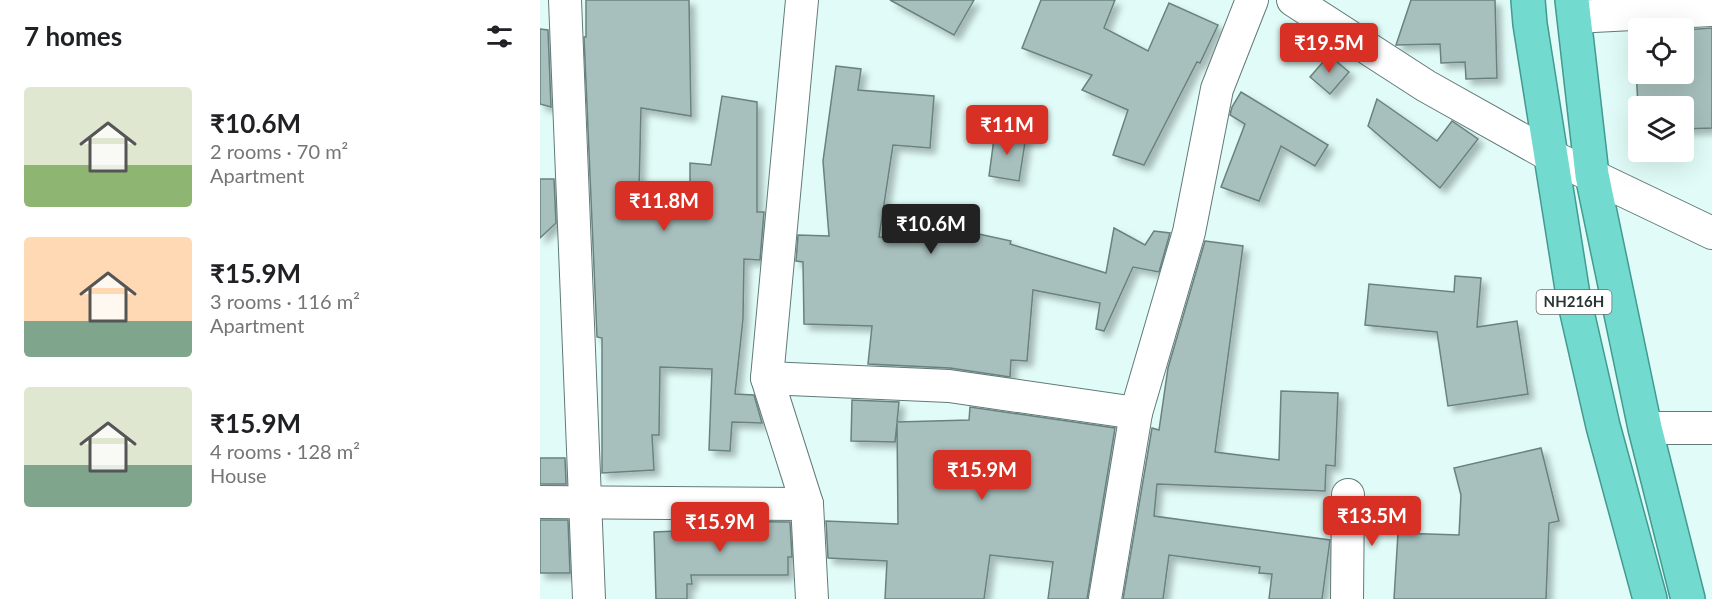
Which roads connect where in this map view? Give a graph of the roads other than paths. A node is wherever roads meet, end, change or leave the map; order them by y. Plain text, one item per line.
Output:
1 (564, 0) edge
2 (802, 0) edge
3 (1252, 0) edge
4 (1293, 0) edge
5 (1528, 0) edge
6 (1573, 9) edge
7 (1712, 10) edge
8 (1551, 156) junction
9 (1592, 175) junction
10 (1712, 233) edge
11 (767, 378) junction
12 (1136, 413) junction
13 (1645, 428) junction
14 (1712, 428) edge
15 (1348, 495) dead end
16 (540, 502) edge
17 (586, 502) junction
18 (807, 504) junction
19 (589, 599) edge
20 (812, 599) edge
21 (1105, 599) edge
22 (1347, 599) edge
23 (1650, 599) edge
24 (1688, 599) edge

1 - 17 street
2 - 11 street
3 - 12 street
4 - 8 street
5 - 8 highway, NH216H
6 - 7 street
6 - 9 highway, NH216H
8 - 9 street
8 - 23 highway, NH216H
9 - 10 street
9 - 13 highway, NH216H
11 - 12 street
11 - 18 street
12 - 21 street
13 - 14 street
13 - 24 highway, NH216H
15 - 22 street
16 - 17 street
17 - 18 street
17 - 19 street
18 - 20 street

